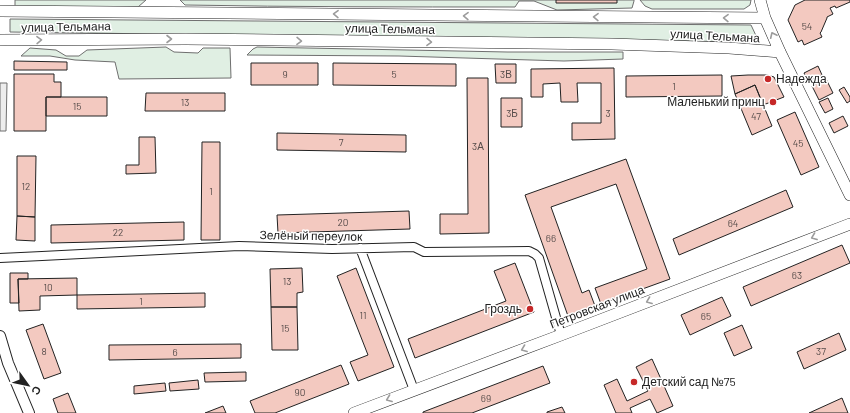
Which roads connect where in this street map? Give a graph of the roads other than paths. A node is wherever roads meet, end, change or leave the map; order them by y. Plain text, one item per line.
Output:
1 (760, 0) edge
2 (0, 11) edge
3 (765, 18) junction
4 (0, 40) edge
5 (780, 52) junction
6 (850, 195) edge
7 (850, 224) edge
8 (360, 248) junction
9 (0, 258) edge
10 (561, 335) junction
11 (0, 336) edge
12 (414, 390) junction
13 (29, 413) edge
14 (354, 413) edge

1 - 3 main road
3 -> 2 main road, улица Тельмана
5 -> 3 main road
4 -> 5 main road, улица Тельмана
5 - 6 main road
7 -> 10 main road, Петровская улица
8 - 9 street, Зелёный переулок
8 - 10 street, Зелёный переулок
8 - 12 street
10 -> 12 main road, Петровская улица
11 - 13 street
12 -> 14 main road, Петровская улица

